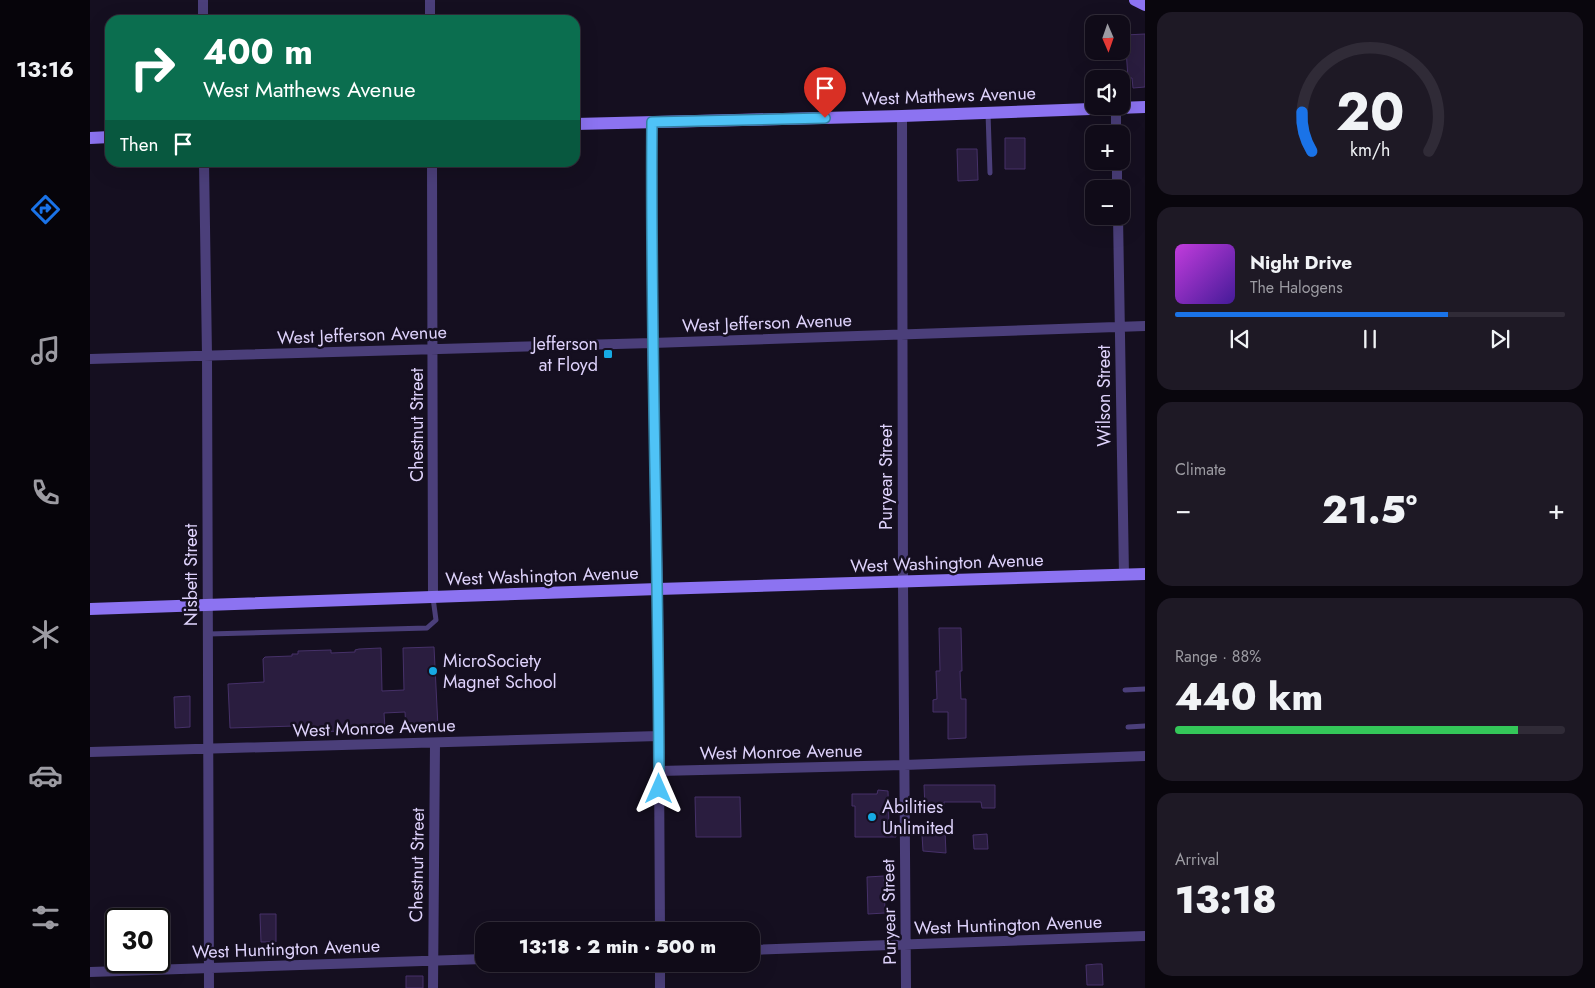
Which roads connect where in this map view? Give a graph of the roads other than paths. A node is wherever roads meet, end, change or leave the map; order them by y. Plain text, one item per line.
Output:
1 (203, 0) edge
2 (430, 0) edge
3 (1135, 0) edge
4 (1145, 5) edge
5 (203, 15) edge
6 (429, 15) edge
7 (1145, 107) edge
8 (1130, 108) edge
9 (1085, 109) edge
10 (988, 113) junction
11 (902, 116) junction
12 (652, 122) junction
13 (580, 124) edge
14 (105, 137) edge
15 (90, 138) edge
16 (204, 167) edge
17 (432, 167) edge
18 (990, 173) dead end
19 (1118, 225) edge
20 (1145, 326) edge
21 (1120, 327) junction
22 (902, 334) junction
23 (652, 343) junction
24 (433, 349) junction
25 (207, 355) junction
26 (90, 358) edge
27 (1145, 574) edge
28 (1124, 575) junction
29 (903, 583) junction
30 (658, 589) junction
31 (433, 597) junction
32 (207, 605) junction
33 (90, 609) edge
34 (207, 634) junction
35 (1145, 689) edge
36 (1126, 690) dead end
37 (1145, 726) edge
38 (1128, 727) dead end
39 (658, 736) junction
40 (435, 743) junction
41 (208, 749) junction
42 (90, 752) edge
43 (1145, 756) edge
44 (904, 765) junction
45 (659, 771) junction
46 (660, 922) edge
47 (1145, 936) edge
48 (905, 944) junction
49 (760, 950) edge
50 (475, 959) edge
51 (433, 960) junction
52 (208, 968) junction
53 (90, 972) edge
54 (660, 972) edge
55 (208, 988) edge
56 (433, 988) edge
57 (660, 988) edge
58 (906, 988) edge

1 - 5 street
2 - 6 street
3 - 4 street
7 - 8 street, West Matthews Avenue
9 - 10 street, West Matthews Avenue
10 - 11 street, West Matthews Avenue
10 - 18 lane
11 - 12 street, West Matthews Avenue
11 - 22 street, Puryear Street
12 - 13 street, West Matthews Avenue
12 - 23 street
14 - 15 street
16 - 25 street, Nisbett Street
17 - 24 street, Chestnut Street
19 - 21 street, Wilson Street
20 - 21 street, West Jefferson Avenue
21 - 22 street, West Jefferson Avenue
21 - 28 street, Wilson Street
22 - 23 street, West Jefferson Avenue
22 - 29 street, Puryear Street
23 - 24 street, West Jefferson Avenue
23 - 30 street
24 - 25 street, West Jefferson Avenue
24 - 31 street, Chestnut Street
25 - 26 street, West Jefferson Avenue
25 - 32 street, Nisbett Street
27 - 28 street, West Washington Avenue
28 - 29 street, West Washington Avenue
29 - 30 street, West Washington Avenue
29 - 44 street, Puryear Street
30 - 31 street, West Washington Avenue
30 - 39 street
31 - 32 street, West Washington Avenue
31 - 34 lane
32 - 33 street, West Washington Avenue
32 - 34 street, Nisbett Street
34 - 41 street, Nisbett Street
35 - 36 lane
37 - 38 lane
39 - 40 street, West Monroe Avenue
39 - 45 street
40 - 41 street, West Monroe Avenue
40 - 51 street, Chestnut Street
41 - 42 street, West Monroe Avenue
41 - 52 street, Nisbett Street
43 - 44 street, West Monroe Avenue
44 - 45 street, West Monroe Avenue
44 - 48 street, Puryear Street
45 - 46 street
47 - 48 street, West Huntington Avenue
48 - 49 street, West Huntington Avenue
48 - 58 street, Puryear Street
50 - 51 street, West Huntington Avenue
51 - 52 street, West Huntington Avenue
51 - 56 street, Chestnut Street
52 - 53 street, West Huntington Avenue
52 - 55 street, Nisbett Street
54 - 57 street

